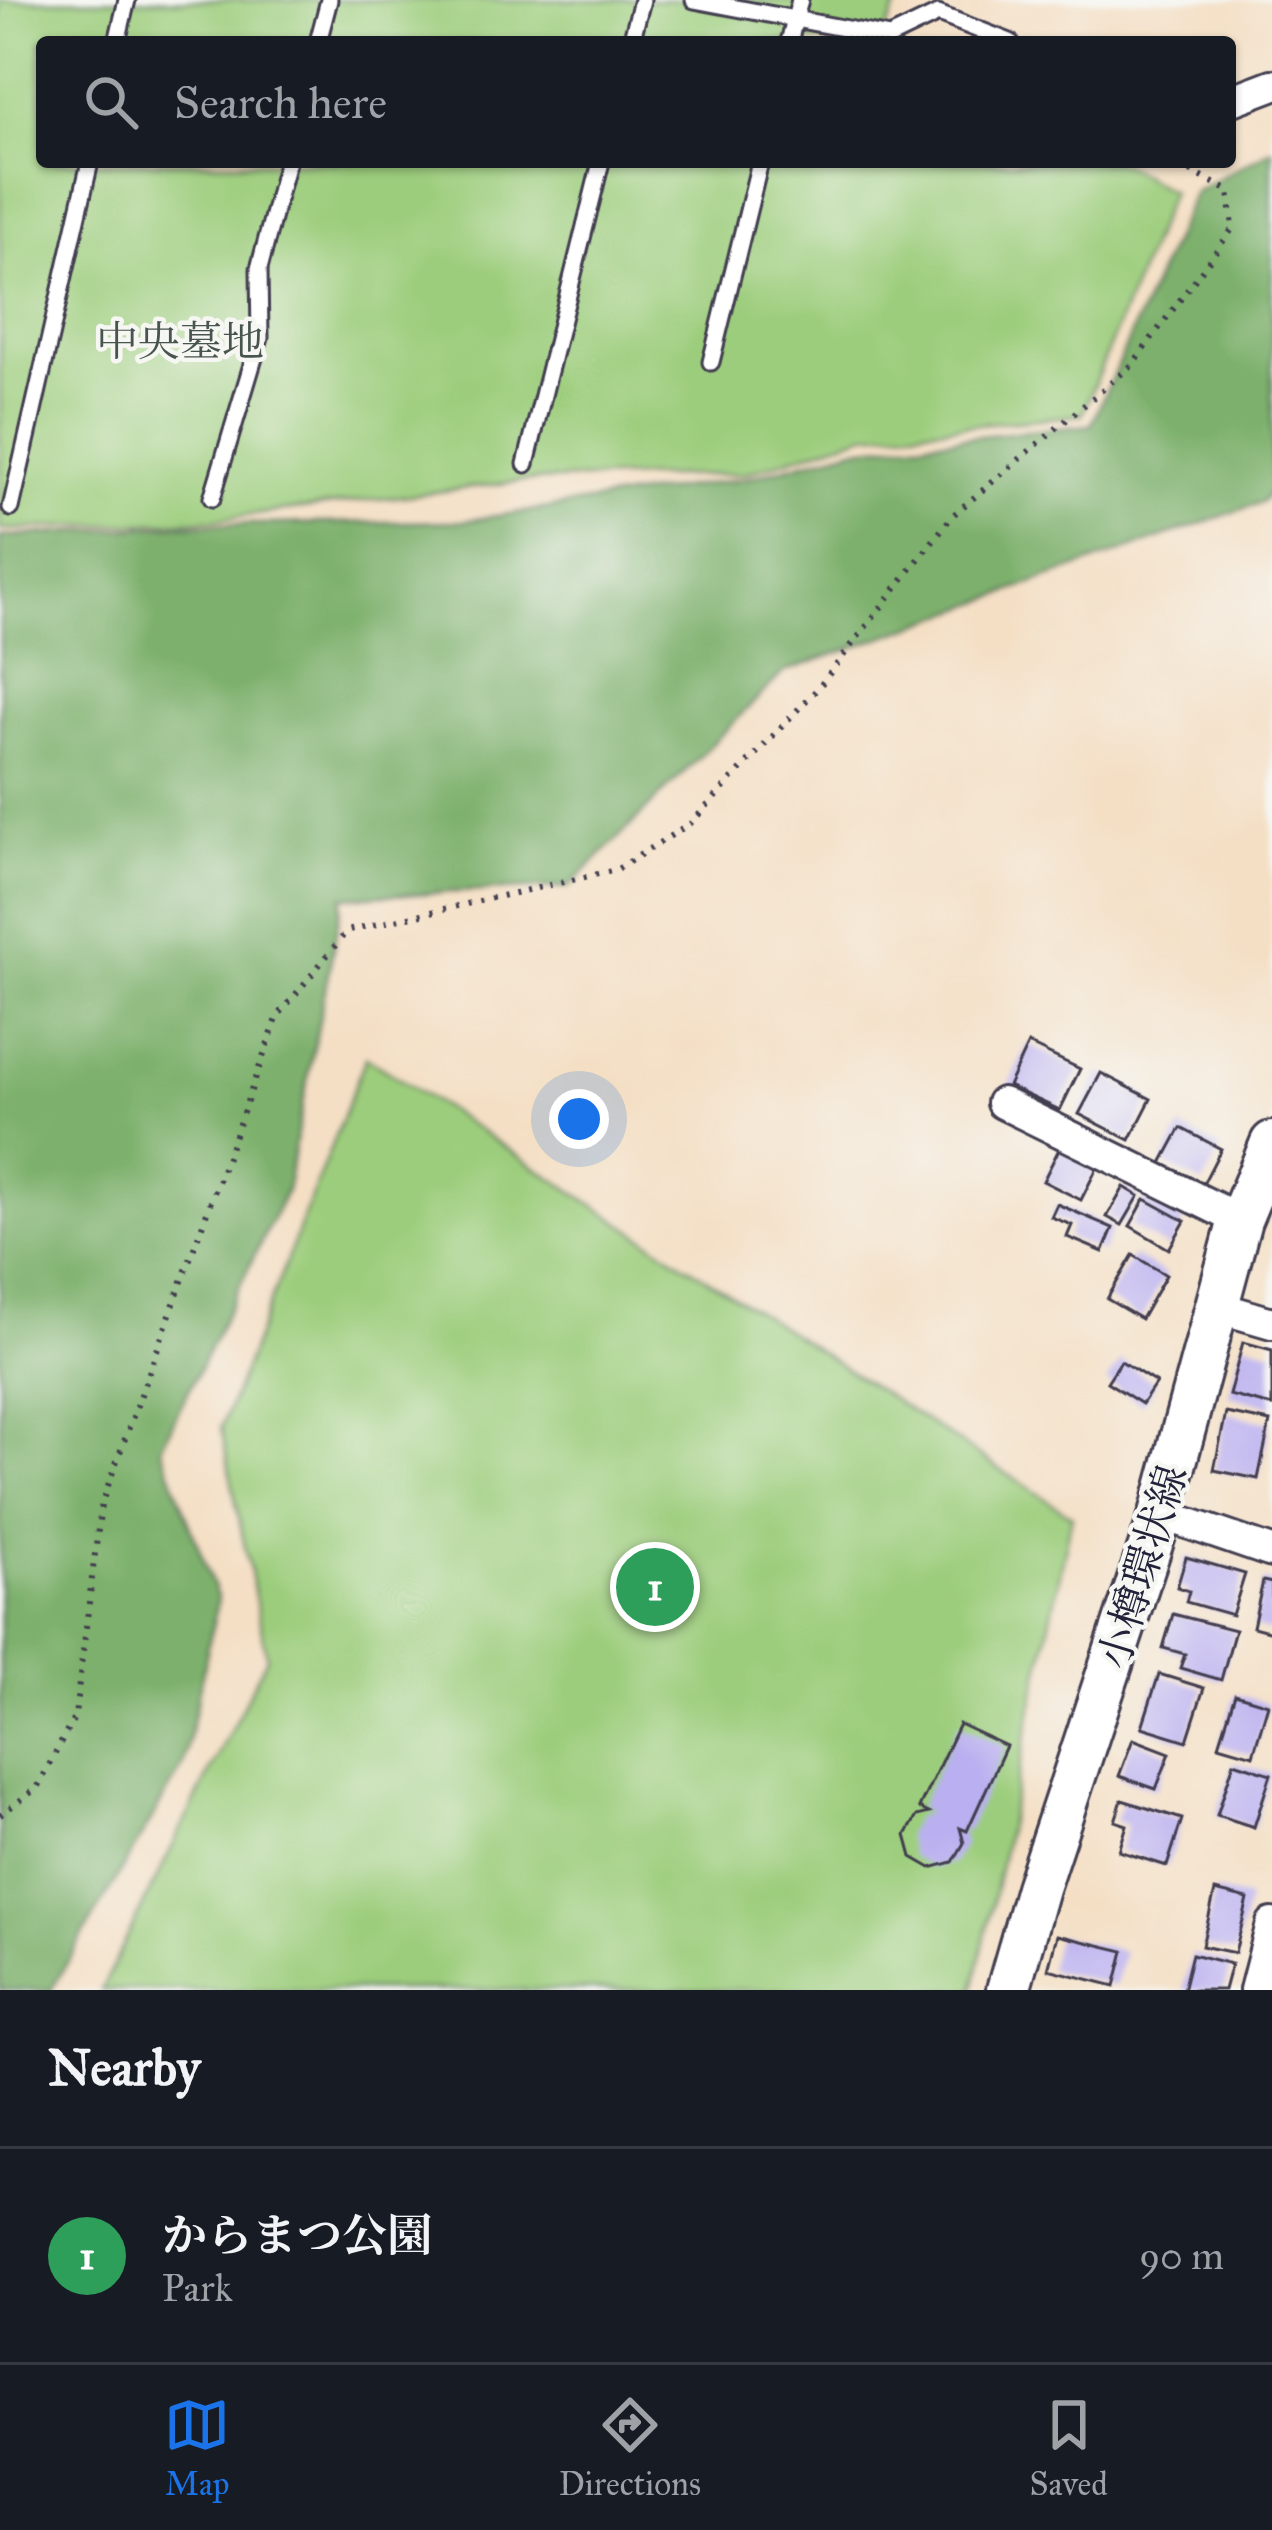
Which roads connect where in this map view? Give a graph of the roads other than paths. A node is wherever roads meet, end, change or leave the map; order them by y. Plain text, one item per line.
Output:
1 (127, 0) edge
2 (329, 0) edge
3 (641, 0) edge
4 (694, 0) edge
5 (800, 0) edge
6 (939, 7) edge
7 (795, 20) junction
8 (118, 36) edge
9 (320, 36) edge
10 (632, 36) edge
11 (791, 36) edge
12 (879, 36) edge
13 (893, 36) edge
14 (998, 36) edge
15 (1272, 85) edge
16 (1236, 99) edge
17 (89, 168) edge
18 (285, 168) edge
19 (600, 168) edge
20 (759, 168) edge
21 (711, 362) dead end
22 (526, 464) dead end
23 (212, 498) dead end
24 (11, 508) dead end
25 (1003, 1103) dead end
26 (1272, 1143) edge
27 (1240, 1220) junction
28 (1217, 1306) junction
29 (1272, 1323) edge
30 (1161, 1514) junction
31 (1272, 1552) edge
32 (1272, 1924) edge
33 (1008, 1990) edge
34 (1255, 1990) edge

1 - 8 lane
2 - 9 lane
3 - 10 lane
4 - 7 lane
5 - 7 lane
6 - 13 lane
6 - 14 lane
7 - 11 lane
7 - 12 lane
15 - 16 street
17 - 24 lane
18 - 23 lane
19 - 22 lane
20 - 21 lane
25 - 27 street
26 - 27 main road, 小樽環状線
27 - 28 main road, 小樽環状線
28 - 29 street
28 - 30 main road, 小樽環状線
30 - 31 street
30 - 33 main road, 小樽環状線
32 - 34 street

